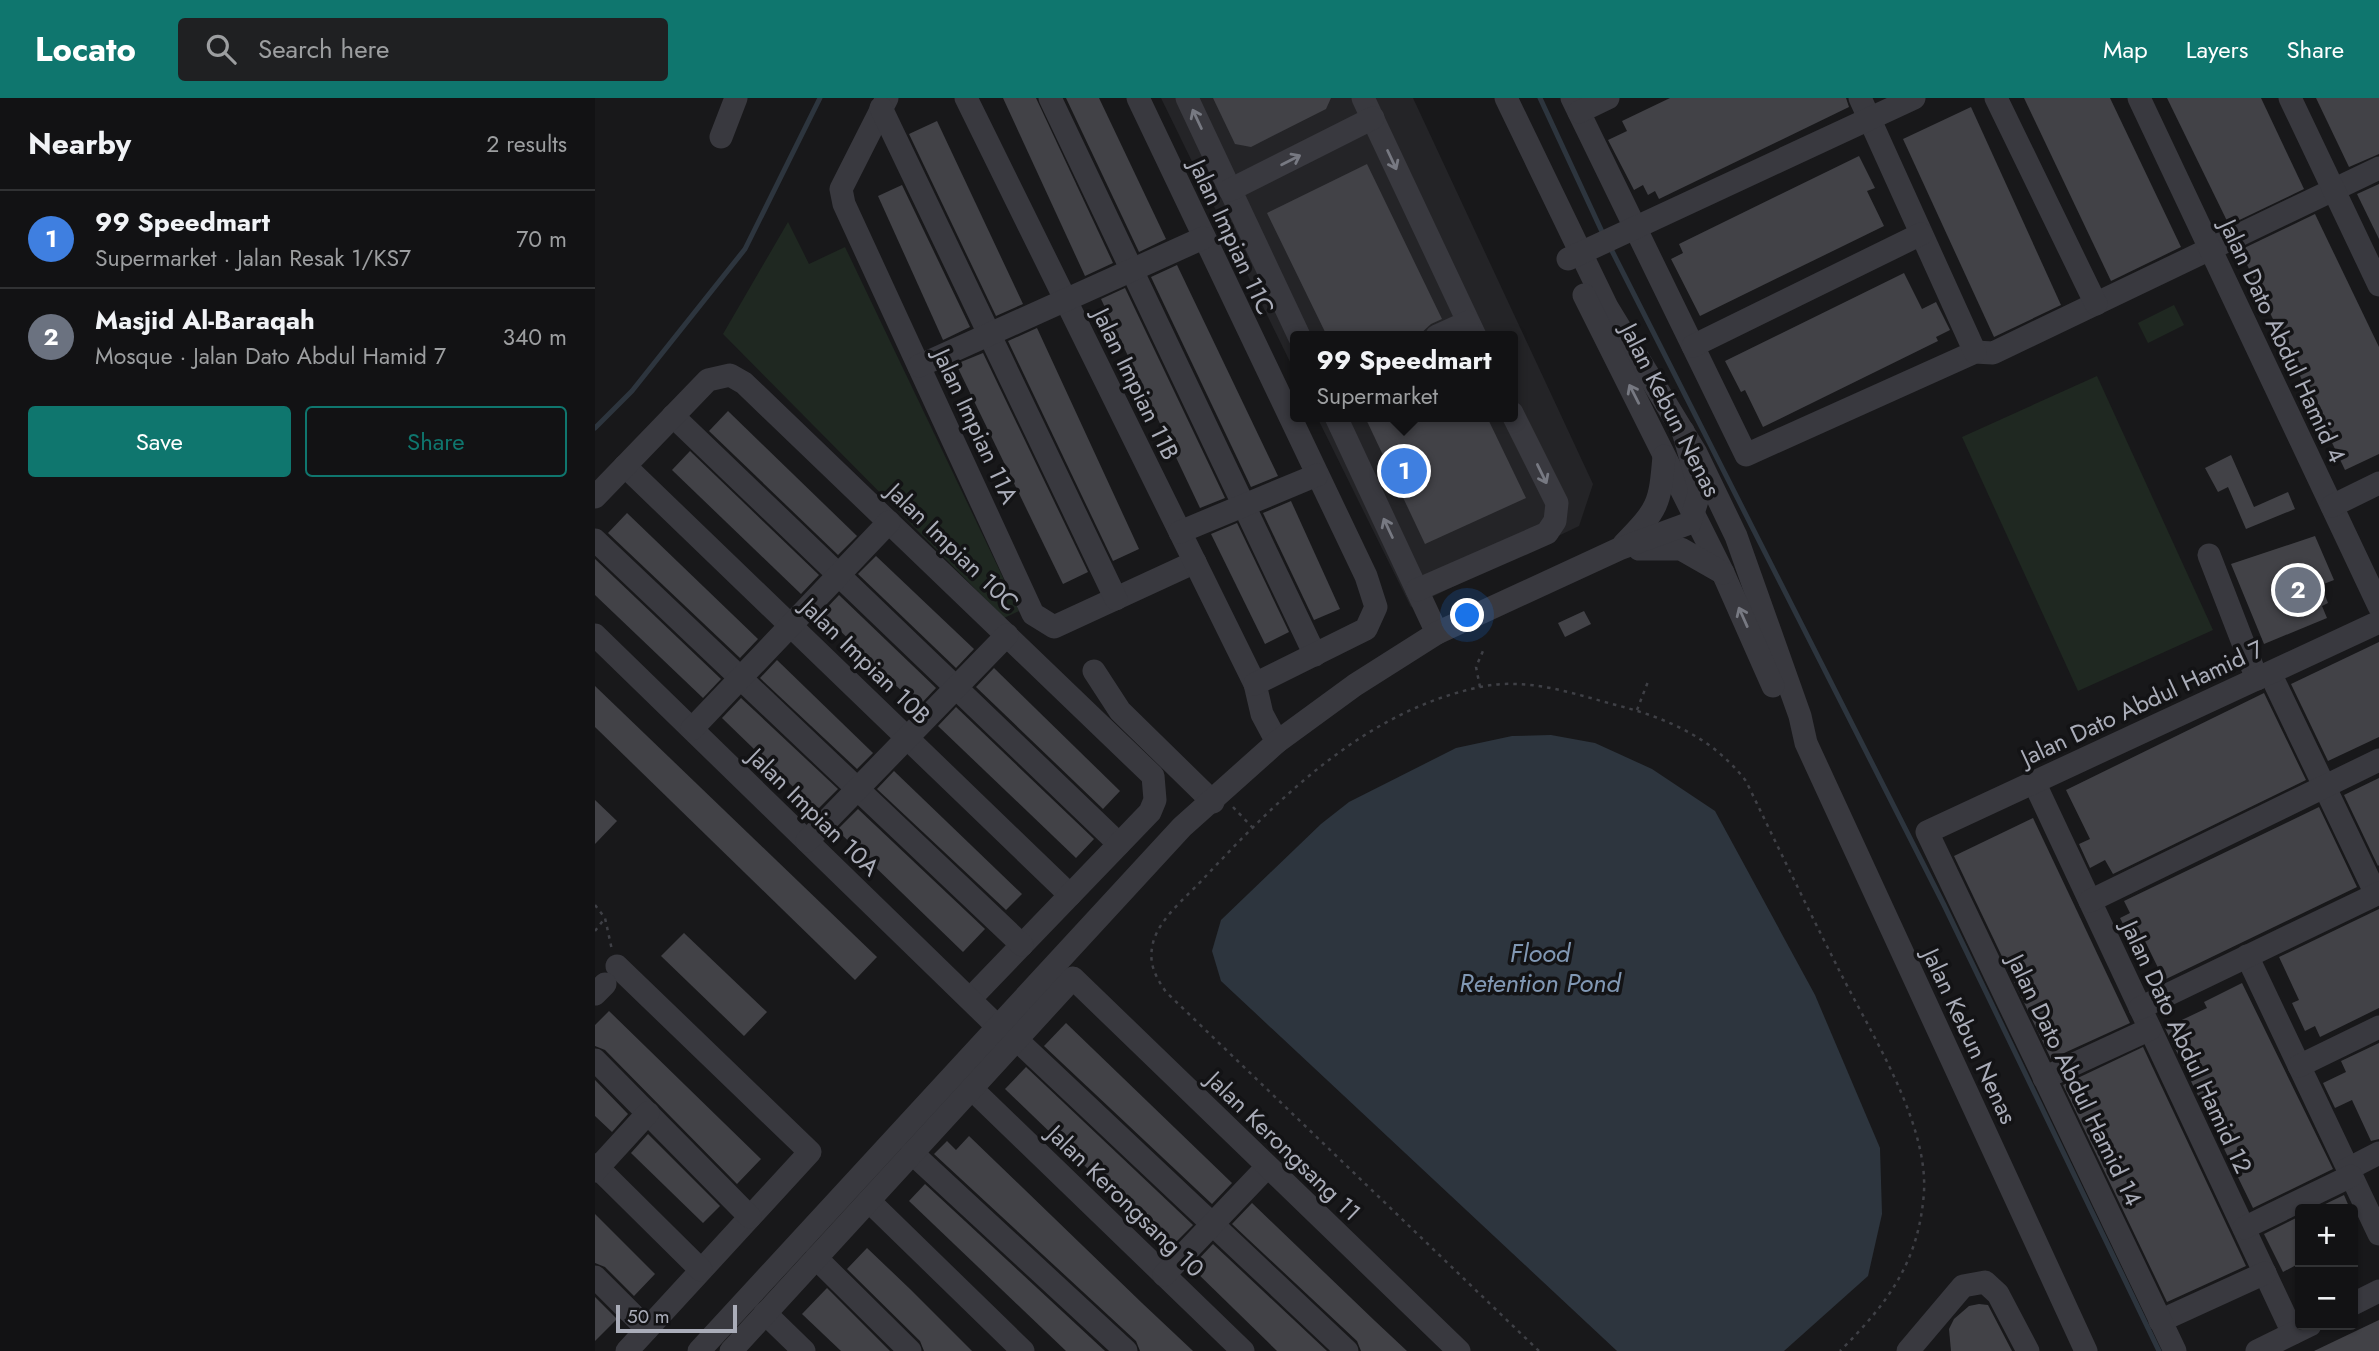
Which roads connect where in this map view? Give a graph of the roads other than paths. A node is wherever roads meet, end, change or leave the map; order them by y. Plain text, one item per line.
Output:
1 (736, 98) edge
2 (966, 98) edge
3 (1050, 98) edge
4 (1138, 98) edge
5 (1187, 98) edge
6 (1493, 98) edge
7 (1506, 98) edge
8 (1608, 98) edge
9 (1860, 98) edge
10 (1914, 98) edge
11 (1996, 98) edge
12 (2139, 98) edge
13 (2291, 98) edge
14 (884, 103) edge
15 (1575, 105) edge
16 (1368, 108) edge
17 (1870, 119) junction
18 (721, 137) dead end
19 (2379, 168) edge
20 (1230, 190) junction
21 (2334, 190) junction
22 (1569, 229) junction
23 (1636, 230) junction
24 (1921, 234) junction
25 (1203, 238) junction
26 (1610, 242) junction
27 (2211, 249) junction
28 (1574, 257) junction
29 (1132, 270) junction
30 (1592, 278) junction
31 (2379, 285) edge
32 (1065, 300) junction
33 (2096, 304) junction
34 (1472, 329) edge
35 (1297, 331) edge
36 (989, 334) junction
37 (1693, 346) junction
38 (1975, 352) junction
39 (919, 366) junction
40 (673, 416) junction
41 (1290, 419) edge
42 (1292, 422) edge
43 (1338, 422) edge
44 (1517, 422) edge
45 (1683, 431) junction
46 (1664, 455) junction
47 (625, 466) junction
48 (1317, 475) junction
49 (2379, 483) edge
50 (595, 497) edge
51 (1244, 505) junction
52 (2332, 506) junction
53 (1695, 514) junction
54 (889, 522) junction
55 (1180, 532) junction
56 (595, 540) edge
57 (1619, 549) junction
58 (2209, 555) dead end
59 (1195, 562) junction
60 (1723, 573) junction
61 (839, 575) junction
62 (1417, 590) junction
63 (1754, 592) junction
64 (1117, 599) junction
65 (2379, 606) edge
66 (2379, 622) edge
67 (791, 626) junction
68 (1437, 633) junction
69 (595, 635) edge
70 (1007, 635) junction
71 (1315, 655) junction
72 (1094, 671) dead end
73 (2263, 676) junction
74 (741, 678) junction
75 (956, 688) junction
76 (1257, 688) junction
77 (692, 729) junction
78 (907, 738) junction
79 (1282, 738) junction
80 (1806, 743) junction
81 (2379, 760) edge
82 (2034, 782) junction
83 (2324, 785) junction
84 (858, 789) junction
85 (1217, 798) junction
86 (1927, 832) joint
87 (807, 841) junction
88 (1119, 844) junction
89 (2377, 894) edge
90 (1070, 895) junction
91 (2090, 901) junction
92 (1022, 945) junction
93 (2247, 956) junction
94 (606, 981) edge
95 (970, 999) junction
96 (2140, 1008) junction
97 (997, 1026) junction
98 (2379, 1027) edge
99 (2150, 1029) junction
100 (1017, 1040) junction
101 (595, 1060) edge
102 (2299, 1066) junction
103 (2044, 1078) junction
104 (972, 1089) junction
105 (648, 1113) junction
106 (912, 1153) junction
107 (2379, 1153) edge
108 (1267, 1167) junction
109 (596, 1168) edge
110 (2350, 1172) junction
111 (869, 1201) junction
112 (750, 1217) junction
113 (1213, 1223) junction
114 (2243, 1228) junction
115 (2379, 1234) edge
116 (816, 1258) junction
117 (701, 1270) junction
118 (2265, 1272) junction
119 (1164, 1275) junction
120 (595, 1277) edge
121 (2379, 1291) edge
122 (2358, 1302) edge
123 (765, 1313) junction
124 (2295, 1318) edge
125 (2160, 1321) junction
126 (647, 1329) junction
127 (2300, 1330) edge
128 (2078, 1349) edge
129 (627, 1351) edge
130 (699, 1351) edge
131 (731, 1351) edge
132 (804, 1351) edge
133 (910, 1351) edge
134 (1023, 1351) edge
135 (1126, 1351) edge
136 (1243, 1351) edge
137 (1347, 1351) edge
138 (1459, 1351) edge
139 (1907, 1351) edge
140 (2028, 1351) edge
141 (2175, 1351) edge
142 (2257, 1351) edge

1 - 18 street
2 - 32 street, Jalan Impian 11B
3 - 29 street
4 - 25 street, Jalan Impian 11C
20 -> 5 street
6 - 28 street, Jalan Kebun Nenas
7 - 22 street, Jalan Kebun Nenas
8 - 15 street
9 - 17 street
10 - 17 street
11 - 33 street
12 - 27 street, Jalan Dato Abdul Hamid 4
13 - 21 street
14 - 36 street
14 - 39 street, Jalan Impian 11A
15 - 23 street
20 -> 16 street
16 -> 34 street
17 - 23 street
17 - 24 street
19 - 21 street
20 - 35 street
21 - 27 street
21 - 31 street
22 - 26 street
22 - 28 street, Jalan Kebun Nenas
23 - 26 street
23 - 37 street
24 - 37 street
24 - 38 street
25 - 29 street
25 - 41 street, Jalan Impian 11C
26 - 28 street
26 - 30 street
27 - 33 street
27 - 52 street, Jalan Dato Abdul Hamid 4
28 - 30 street, Jalan Kebun Nenas
46 -> 28 street, Jalan Kebun Nenas
29 - 32 street
29 - 51 street
30 - 45 street, Jalan Kebun Nenas
32 - 36 street
32 - 55 street, Jalan Impian 11B
33 - 38 street
36 - 39 street
36 - 64 street
37 - 38 street
39 - 64 street, Jalan Impian 11A
40 - 47 street
40 - 54 street, Jalan Impian 10C
40 - 61 street
42 - 48 street, Jalan Impian 11C
62 -> 43 street
44 -> 62 street
45 - 53 street
45 - 63 street, Jalan Kebun Nenas
46 - 53 street, Jalan Kebun Nenas
46 - 57 street
47 - 50 street
47 - 67 street, Jalan Impian 10B
48 - 51 street
48 - 71 street, Jalan Impian 11C
49 - 52 street
51 - 55 street
51 - 71 street
52 - 65 street, Jalan Dato Abdul Hamid 4
53 - 57 street
53 - 60 street, Jalan Kebun Nenas
53 - 63 street
54 - 61 street
54 - 70 street, Jalan Impian 10C
55 - 59 street, Jalan Impian 11B
56 - 74 street
57 - 60 street
57 - 68 street
58 - 73 street
59 - 64 street, Jalan Impian 11A
59 - 76 street, Jalan Impian 11B
80 -> 60 street, Jalan Kebun Nenas
61 - 67 street
61 - 75 street
62 - 68 street
63 - 80 street, Jalan Kebun Nenas
66 - 73 street, Jalan Dato Abdul Hamid 7
67 - 74 street
67 - 78 street, Jalan Impian 10B
68 - 79 street
69 - 77 street, Jalan Impian 10A
70 - 75 street
70 - 88 street, Jalan Impian 10C
71 - 76 street, Jalan Impian 11C
72 - 85 street
73 - 82 street, Jalan Dato Abdul Hamid 7
73 - 83 street
74 - 77 street
74 - 84 street
75 - 78 street
75 - 88 street
76 - 79 street, Jalan Impian 11B
77 - 87 street, Jalan Impian 10A
78 - 84 street
78 - 90 street, Jalan Impian 10B
79 - 85 street
80 - 128 street, Jalan Kebun Nenas
81 - 83 street
82 - 86 street, Jalan Dato Abdul Hamid 7
82 - 91 street, Jalan Dato Abdul Hamid 12
83 - 89 street
83 - 91 street
84 - 87 street
84 - 92 street
85 - 97 street
86 - 103 street, Jalan Dato Abdul Hamid 14
87 - 95 street, Jalan Impian 10A
88 - 90 street
89 - 93 street
90 - 92 street
91 - 96 street, Jalan Dato Abdul Hamid 12
92 - 95 street
93 - 96 street
93 - 102 street
94 - 112 street
95 - 97 street, Jalan Impian 10A
96 - 99 street, Jalan Dato Abdul Hamid 12
97 - 130 street
98 - 102 street
99 - 103 street
99 - 114 street, Jalan Dato Abdul Hamid 12
100 - 104 street
100 - 108 street, Jalan Kerongsang 11
100 - 113 street
101 - 105 street
102 - 110 street
103 - 125 street, Jalan Dato Abdul Hamid 14
104 - 106 street
104 - 119 street, Jalan Kerongsang 10
105 - 109 street
105 - 112 street
106 - 111 street
106 - 135 street
107 - 110 street
108 - 113 street
108 - 138 street, Jalan Kerongsang 11
109 - 117 street
110 - 114 street
110 - 115 street
111 - 116 street
111 - 134 street
112 - 117 street
113 - 119 street
113 - 137 street
114 - 118 street, Jalan Dato Abdul Hamid 12
116 - 123 street
116 - 133 street
117 - 126 street
118 - 124 street, Jalan Dato Abdul Hamid 12
118 - 125 street
119 - 136 street, Jalan Kerongsang 10
120 - 126 street
121 - 122 street
123 - 131 street
123 - 132 street
125 - 141 street, Jalan Dato Abdul Hamid 14
126 - 129 street
127 - 142 street
139 - 140 street

